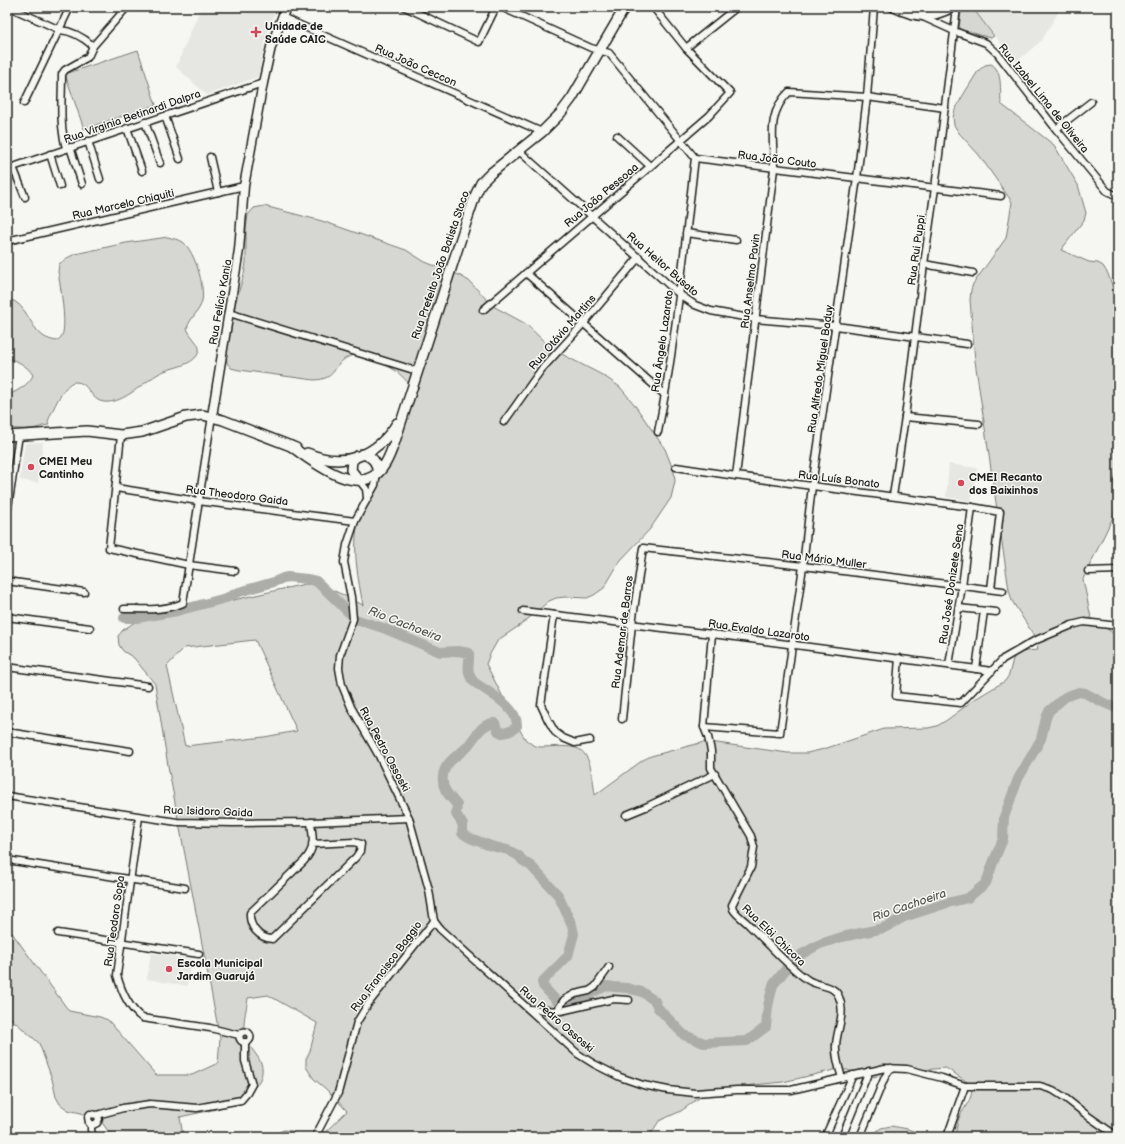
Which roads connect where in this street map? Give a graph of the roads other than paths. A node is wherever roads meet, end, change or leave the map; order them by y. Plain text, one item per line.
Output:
1 (9, 7) edge
2 (70, 7) edge
3 (127, 7) edge
4 (286, 7) edge
5 (405, 7) edge
6 (496, 7) edge
7 (501, 7) edge
8 (625, 7) edge
9 (653, 7) edge
10 (737, 7) edge
11 (874, 7) edge
12 (893, 7) edge
13 (956, 7) edge
14 (282, 17) junction
15 (923, 17) junction
16 (60, 30) junction
17 (954, 31) junction
18 (93, 46) junction
19 (686, 48) junction
20 (600, 50) junction
21 (263, 83) junction
22 (867, 97) junction
23 (1091, 102) dead end
24 (24, 103) dead end
25 (945, 108) junction
26 (166, 116) junction
27 (145, 122) junction
28 (127, 128) junction
29 (1056, 129) junction
30 (542, 132) junction
31 (617, 136) dead end
32 (88, 141) junction
33 (681, 141) junction
34 (68, 148) junction
35 (519, 151) junction
36 (50, 154) junction
37 (210, 157) dead end
38 (695, 158) junction
39 (180, 160) dead end
40 (160, 163) dead end
41 (650, 166) junction
42 (10, 168) edge
43 (774, 169) junction
44 (142, 170) dead end
45 (857, 178) junction
46 (100, 179) dead end
47 (82, 184) dead end
48 (60, 186) dead end
49 (244, 186) junction
50 (936, 188) junction
51 (218, 192) junction
52 (1118, 195) edge
53 (1001, 196) dead end
54 (24, 197) dead end
55 (592, 215) junction
56 (686, 233) junction
57 (736, 240) dead end
58 (7, 241) edge
59 (639, 257) junction
60 (924, 264) junction
61 (973, 273) dead end
62 (526, 274) junction
63 (679, 294) junction
64 (483, 310) dead end
65 (229, 313) junction
66 (755, 319) junction
67 (583, 324) junction
68 (836, 326) junction
69 (915, 337) junction
70 (967, 344) dead end
71 (417, 370) junction
72 (665, 395) junction
73 (403, 413) junction
74 (212, 416) junction
75 (905, 417) junction
76 (504, 422) dead end
77 (979, 424) dead end
78 (658, 432) dead end
79 (19, 435) junction
80 (121, 435) junction
81 (7, 436) edge
82 (291, 446) junction
83 (359, 455) junction
84 (676, 467) dead end
85 (377, 473) junction
86 (736, 476) junction
87 (359, 480) junction
88 (812, 486) junction
89 (116, 488) junction
90 (893, 496) junction
91 (367, 498) junction
92 (198, 501) junction
93 (972, 506) junction
94 (7, 514) edge
95 (355, 521) junction
96 (643, 548) joint
97 (189, 564) junction
98 (803, 566) junction
99 (1118, 570) edge
100 (235, 571) dead end
101 (1088, 571) dead end
102 (7, 581) edge
103 (962, 586) junction
104 (991, 589) junction
105 (1003, 591) dead end
106 (84, 592) dead end
107 (959, 608) junction
108 (124, 609) dead end
109 (523, 611) dead end
110 (984, 611) junction
111 (996, 612) dead end
112 (554, 615) junction
113 (7, 617) edge
114 (632, 624) junction
115 (1118, 626) edge
116 (90, 628) dead end
117 (712, 634) junction
118 (793, 645) junction
119 (899, 658) junction
120 (949, 665) junction
121 (7, 667) edge
122 (976, 669) junction
123 (992, 670) junction
124 (148, 686) dead end
125 (622, 719) dead end
126 (704, 727) junction
127 (7, 732) edge
128 (590, 740) dead end
129 (130, 751) dead end
130 (715, 774) junction
131 (7, 796) edge
132 (626, 815) dead end
133 (139, 817) junction
134 (409, 818) junction
135 (311, 822) junction
136 (312, 844) junction
137 (7, 860) edge
138 (130, 880) junction
139 (185, 888) dead end
140 (434, 921) junction
141 (58, 933) dead end
142 (121, 943) junction
143 (199, 954) dead end
144 (609, 967) dead end
145 (629, 1000) dead end
146 (529, 1009) junction
147 (557, 1011) junction
148 (239, 1035) junction
149 (245, 1042) junction
150 (891, 1068) junction
151 (869, 1071) junction
152 (853, 1075) junction
153 (842, 1078) junction
154 (965, 1086) junction
155 (93, 1137) edge
156 (315, 1137) edge
157 (825, 1137) edge
158 (842, 1137) edge
159 (860, 1137) edge
160 (947, 1137) edge
161 (1118, 1137) edge

1 - 16 street
2 - 16 street
3 - 18 street
4 - 14 street, Rua Felício Kania
5 - 6 street
7 - 20 street
8 - 20 main road, Rua Prefeito João Batista Stoco
9 - 19 street
10 - 19 street
11 - 22 street, Rua Alfredo Miguel Baduy
12 - 15 street
13 - 15 street
13 - 17 street, Rua Rui Puppi
14 - 21 street, Rua Felício Kania
14 - 30 street, Rua João Ceccon
15 - 17 street, Rua Izabel Lima de Oliveira
16 - 18 street
16 - 24 street
17 - 25 street, Rua Rui Puppi
17 - 29 street, Rua Izabel Lima de Oliveira
18 - 34 street
19 - 33 street, Rua João Pessoaa
20 - 30 main road, Rua Prefeito João Batista Stoco
20 - 33 street
21 - 26 street, Rua Virginia Betinardi Dalpra
21 - 49 street, Rua Felício Kania
22 - 25 street
22 - 43 street, Rua Anselmo Pavin
22 - 45 street, Rua Alfredo Miguel Baduy
23 - 29 street
25 - 50 street, Rua Rui Puppi
26 - 27 street, Rua Virginia Betinardi Dalpra
26 - 39 street
27 - 28 street, Rua Virginia Betinardi Dalpra
27 - 40 street
28 - 32 street, Rua Virginia Betinardi Dalpra
28 - 44 street
29 - 52 street, Rua Izabel Lima de Oliveira
30 - 35 main road, Rua Prefeito João Batista Stoco
31 - 41 street
32 - 34 street, Rua Virginia Betinardi Dalpra
32 - 46 street
33 - 38 street
33 - 41 street, Rua João Pessoaa
34 - 36 street, Rua Virginia Betinardi Dalpra
34 - 47 street
35 - 55 street, Rua Heitor Busato
35 - 71 main road, Rua Prefeito João Batista Stoco
36 - 42 street, Rua Virginia Betinardi Dalpra
36 - 48 street
37 - 51 street
38 - 43 street, Rua João Couto
38 - 56 street, Rua Ângelo Lazaroto
41 - 55 street, Rua João Pessoaa
42 - 54 street
43 - 45 street, Rua João Couto
43 - 66 street, Rua Anselmo Pavin
45 - 50 street, Rua João Couto
45 - 68 street, Rua Alfredo Miguel Baduy
49 - 51 street, Rua Marcelo Chiquiti
49 - 65 street, Rua Felício Kania
50 - 53 street, Rua João Couto
50 - 60 street, Rua Rui Puppi
51 - 58 street, Rua Marcelo Chiquiti
55 - 59 street, Rua Heitor Busato
55 - 62 street, Rua João Pessoaa
56 - 57 street
56 - 63 street, Rua Ângelo Lazaroto
59 - 63 street, Rua Heitor Busato
59 - 67 street, Rua Otávio Martins
60 - 61 street
60 - 69 street, Rua Rui Puppi
62 - 64 street, Rua João Pessoaa
62 - 67 street
63 - 66 street, Rua Heitor Busato
63 - 72 street, Rua Ângelo Lazaroto
65 - 71 street
65 - 74 street, Rua Felício Kania
66 - 68 street, Rua Heitor Busato
66 - 86 street, Rua Anselmo Pavin
67 - 72 street
67 - 76 street, Rua Otávio Martins
68 - 69 street, Rua Heitor Busato
68 - 88 street, Rua Alfredo Miguel Baduy
69 - 70 street, Rua Heitor Busato
69 - 75 street, Rua Rui Puppi
71 - 73 main road, Rua Prefeito João Batista Stoco
72 - 78 street, Rua Ângelo Lazaroto
73 - 83 main road, Rua Prefeito João Batista Stoco
73 - 85 main road, Rua Prefeito João Batista Stoco
74 - 80 main road, Rua Prefeito João Batista Stoco
74 - 82 main road, Rua Prefeito João Batista Stoco
74 - 92 street, Rua Felício Kania
75 - 77 street
75 - 90 street, Rua Rui Puppi
79 - 80 main road, Rua Prefeito João Batista Stoco
79 - 81 main road, Rua Prefeito João Batista Stoco
79 - 94 street
80 - 89 street
82 - 83 main road, Rua Prefeito João Batista Stoco
82 - 87 main road, Rua Prefeito João Batista Stoco
83 - 85 main road
83 - 87 main road
84 - 86 street, Rua Luís Bonato
85 - 87 main road
85 - 91 street, Rua Pedro Ossoski
86 - 88 street, Rua Luís Bonato
87 - 91 street
88 - 90 street, Rua Luís Bonato
88 - 98 street, Rua Alfredo Miguel Baduy
89 - 92 street, Rua Theodoro Gaida
89 - 97 street
90 - 93 street, Rua Luís Bonato
91 - 95 street, Rua Pedro Ossoski
92 - 95 street, Rua Theodoro Gaida
92 - 97 street, Rua Felício Kania
93 - 103 street, Rua José Donizete Sena
93 - 104 street, Rua Luís Bonato
95 - 134 street, Rua Pedro Ossoski
96 - 98 street, Rua Mário Muller
96 - 114 street, Rua Ademar de Barros
97 - 100 street
97 - 108 street, Rua Felício Kania
98 - 103 street, Rua Mário Muller
98 - 118 street, Rua Alfredo Miguel Baduy
99 - 101 street
102 - 106 street
103 - 104 street, Rua Mário Muller
103 - 107 street, Rua José Donizete Sena
104 - 105 street, Rua Mário Muller
107 - 110 street
107 - 120 street, Rua José Donizete Sena
109 - 112 street, Rua Evaldo Lazaroto
110 - 111 street
110 - 122 street
112 - 114 street, Rua Evaldo Lazaroto
112 - 128 street
113 - 116 street
114 - 117 street, Rua Evaldo Lazaroto
114 - 125 street, Rua Ademar de Barros
115 - 123 street
117 - 118 street, Rua Evaldo Lazaroto
117 - 126 street
118 - 119 street, Rua Evaldo Lazaroto
118 - 126 street, Rua Alfredo Miguel Baduy
119 - 120 street, Rua Evaldo Lazaroto
119 - 123 street
120 - 122 street, Rua Evaldo Lazaroto
121 - 124 street
122 - 123 street, Rua Evaldo Lazaroto
126 - 130 street, Rua Elói Chicora
127 - 129 street
130 - 132 street
130 - 153 street, Rua Elói Chicora
131 - 133 street, Rua Isidoro Gaida
133 - 135 street, Rua Isidoro Gaida
133 - 138 street, Rua Teodoro Sopa
134 - 135 street, Rua Isidoro Gaida
134 - 140 street, Rua Pedro Ossoski
135 - 136 street
136 - 136 street
137 - 138 street
138 - 139 street
138 - 142 street, Rua Teodoro Sopa
140 - 146 street, Rua Pedro Ossoski
140 - 156 street, Rua Francisco Baggio
141 - 142 street
142 - 143 street
142 - 148 street, Rua Teodoro Sopa
144 - 147 street
145 - 147 street
146 - 147 street
146 - 153 street, Rua Pedro Ossoski
148 - 149 street
148 - 149 street
149 - 155 street
150 - 151 street, Rua Pedro Ossoski
150 - 154 street, Rua Pedro Ossoski
150 - 159 street
151 - 152 street, Rua Pedro Ossoski
151 - 158 street
152 - 153 street, Rua Pedro Ossoski
152 - 157 street
154 - 160 street
154 - 161 street, Rua Pedro Ossoski

